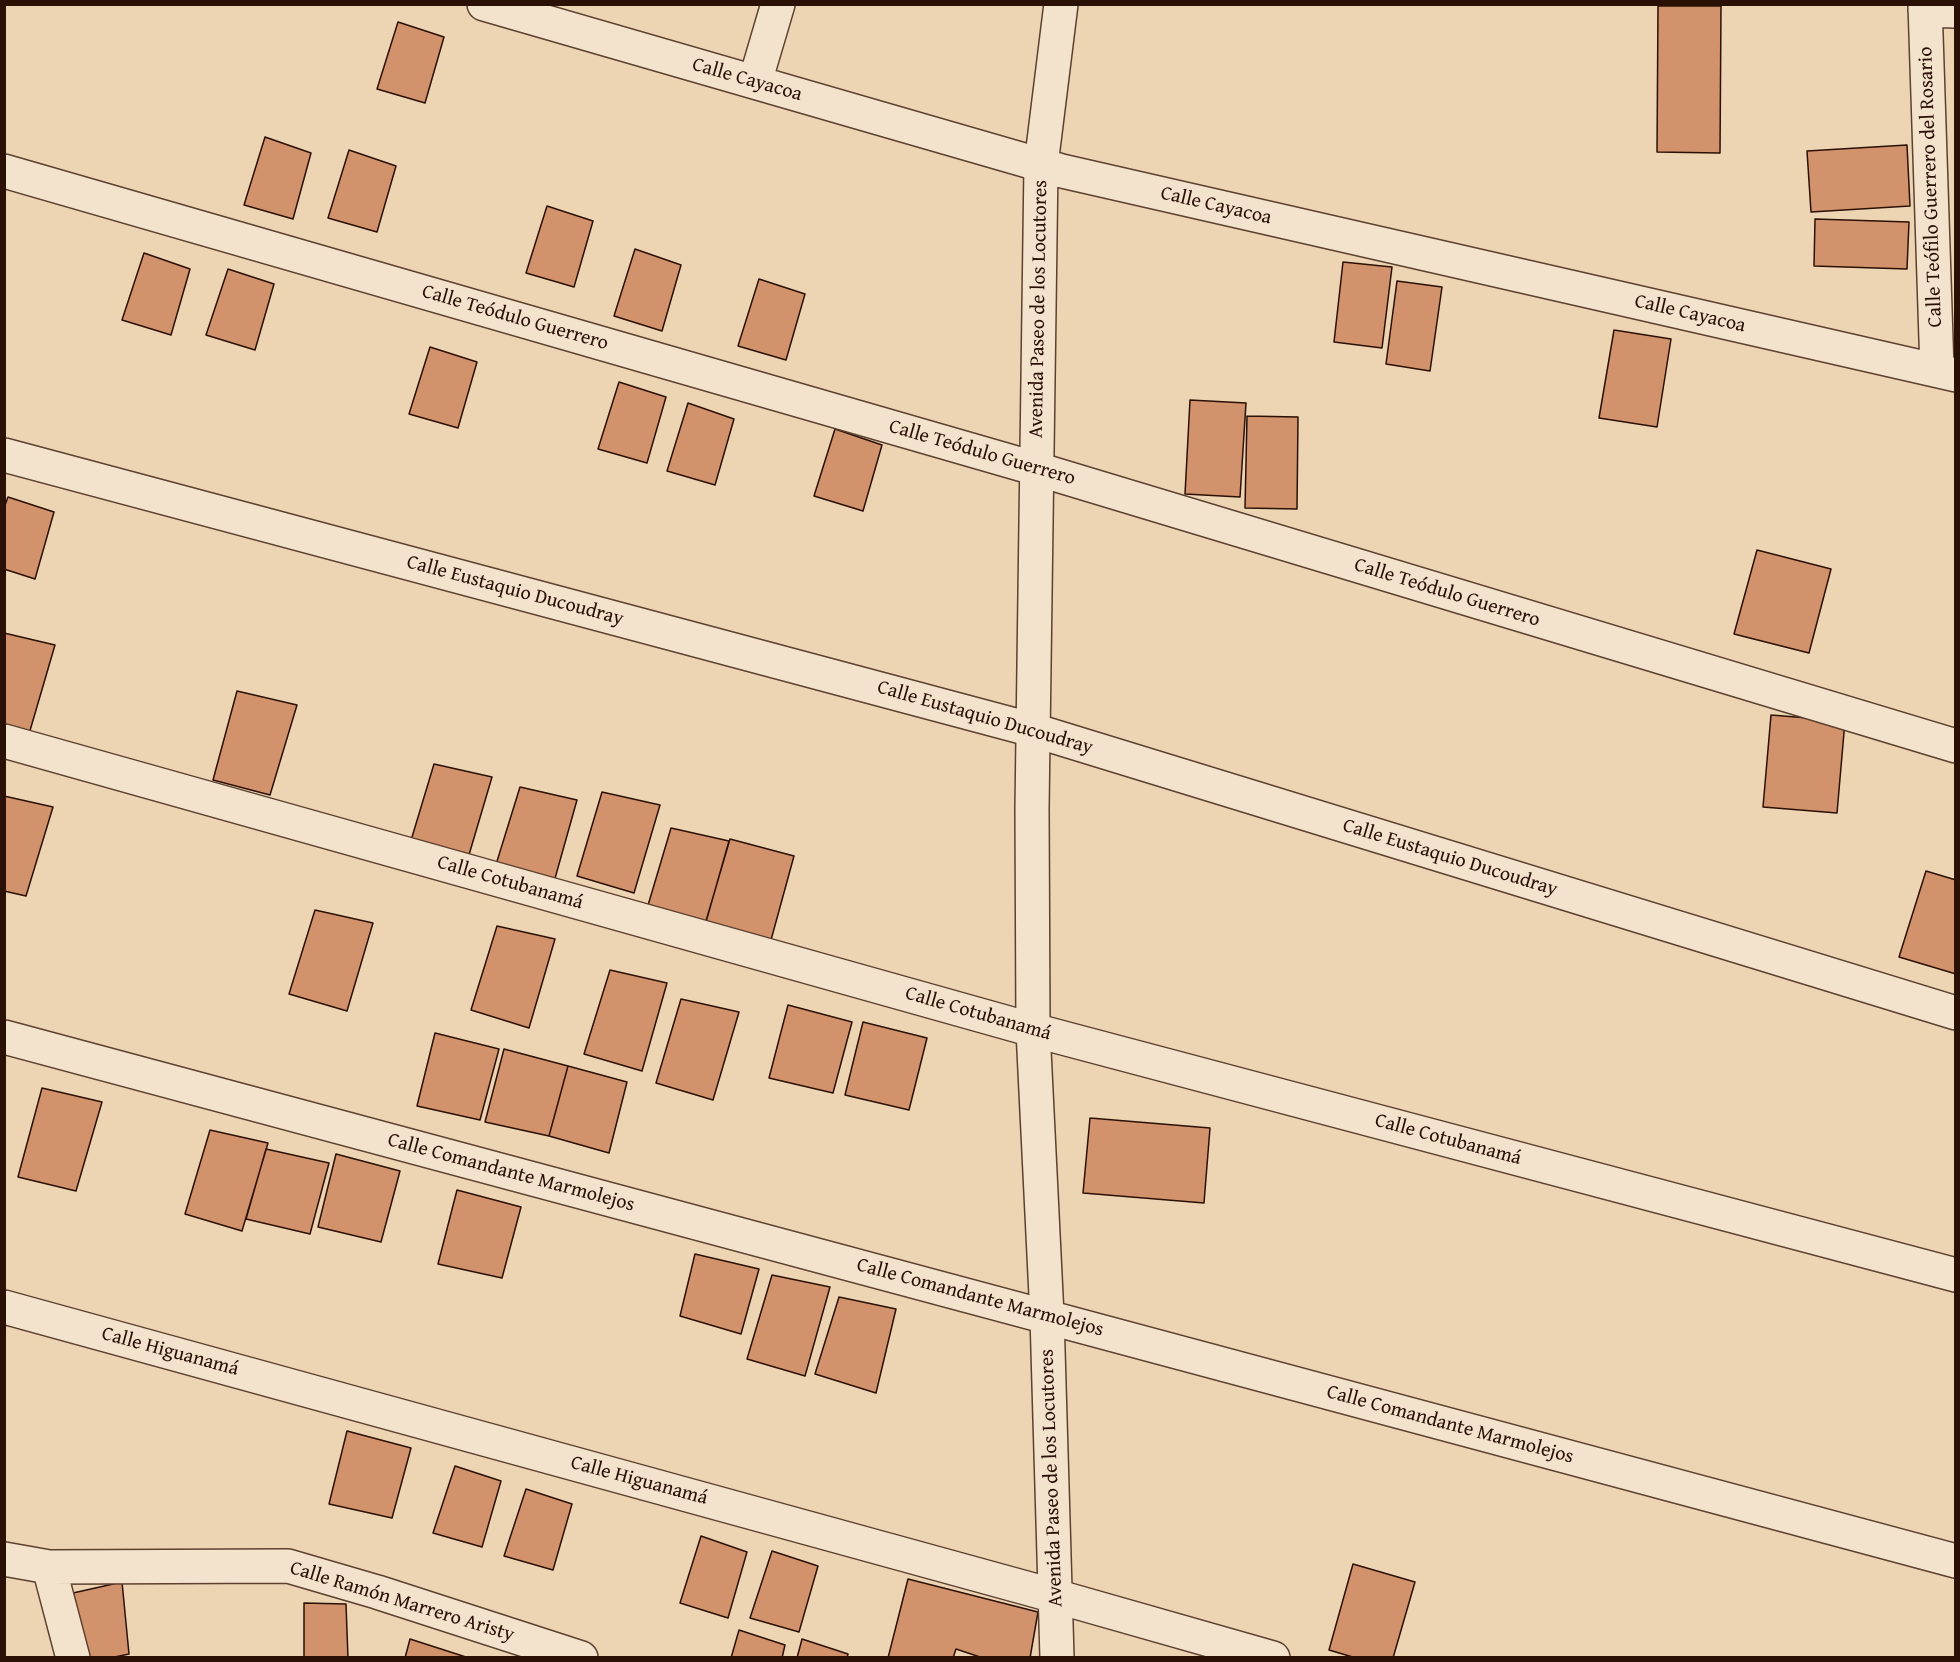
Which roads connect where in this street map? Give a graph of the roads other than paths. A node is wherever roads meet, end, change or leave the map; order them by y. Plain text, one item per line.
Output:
1 (484, 4) edge
2 (778, 4) edge
3 (1061, 4) edge
4 (1935, 9) edge
5 (755, 82) junction
6 (1041, 165) junction
7 (4, 171) edge
8 (1946, 372) edge
9 (4, 455) edge
10 (1037, 469) junction
11 (1033, 730) junction
12 (4, 741) edge
13 (1956, 746) edge
14 (1956, 1013) edge
15 (1033, 1030) junction
16 (4, 1038) edge
17 (1956, 1275) edge
18 (4, 1307) edge
19 (1047, 1316) junction
20 (4, 1559) edge
21 (1956, 1561) edge
22 (49, 1567) junction
23 (1055, 1596) junction
24 (73, 1658) edge
25 (581, 1658) edge
26 (1057, 1658) edge
27 (1273, 1658) edge

1 - 5 street, Calle Cayacoa
2 - 5 street
3 - 6 street, Avenida Paseo de los Locutores
4 - 8 street, Calle Teófilo Guerrero del Rosario
5 - 6 street, Calle Cayacoa
6 - 8 street, Calle Cayacoa
6 - 10 street, Avenida Paseo de los Locutores
7 - 10 street, Calle Teódulo Guerrero
9 - 11 street, Calle Eustaquio Ducoudray
10 - 11 street, Avenida Paseo de los Locutores
10 - 13 street, Calle Teódulo Guerrero
11 - 14 street, Calle Eustaquio Ducoudray
11 - 15 street, Avenida Paseo de los Locutores
12 - 15 street, Calle Cotubanamá
15 - 17 street, Calle Cotubanamá
15 - 19 street, Avenida Paseo de los Locutores
16 - 19 street, Calle Comandante Marmolejos
18 - 23 street, Calle Higuanamá
19 - 21 street, Calle Comandante Marmolejos
19 - 23 street, Avenida Paseo de los Locutores
20 - 22 street, Calle Ramón Marrero Aristy
22 - 24 street
22 - 25 street, Calle Ramón Marrero Aristy
23 - 26 street, Avenida Paseo de los Locutores
23 - 27 street, Calle Higuanamá

